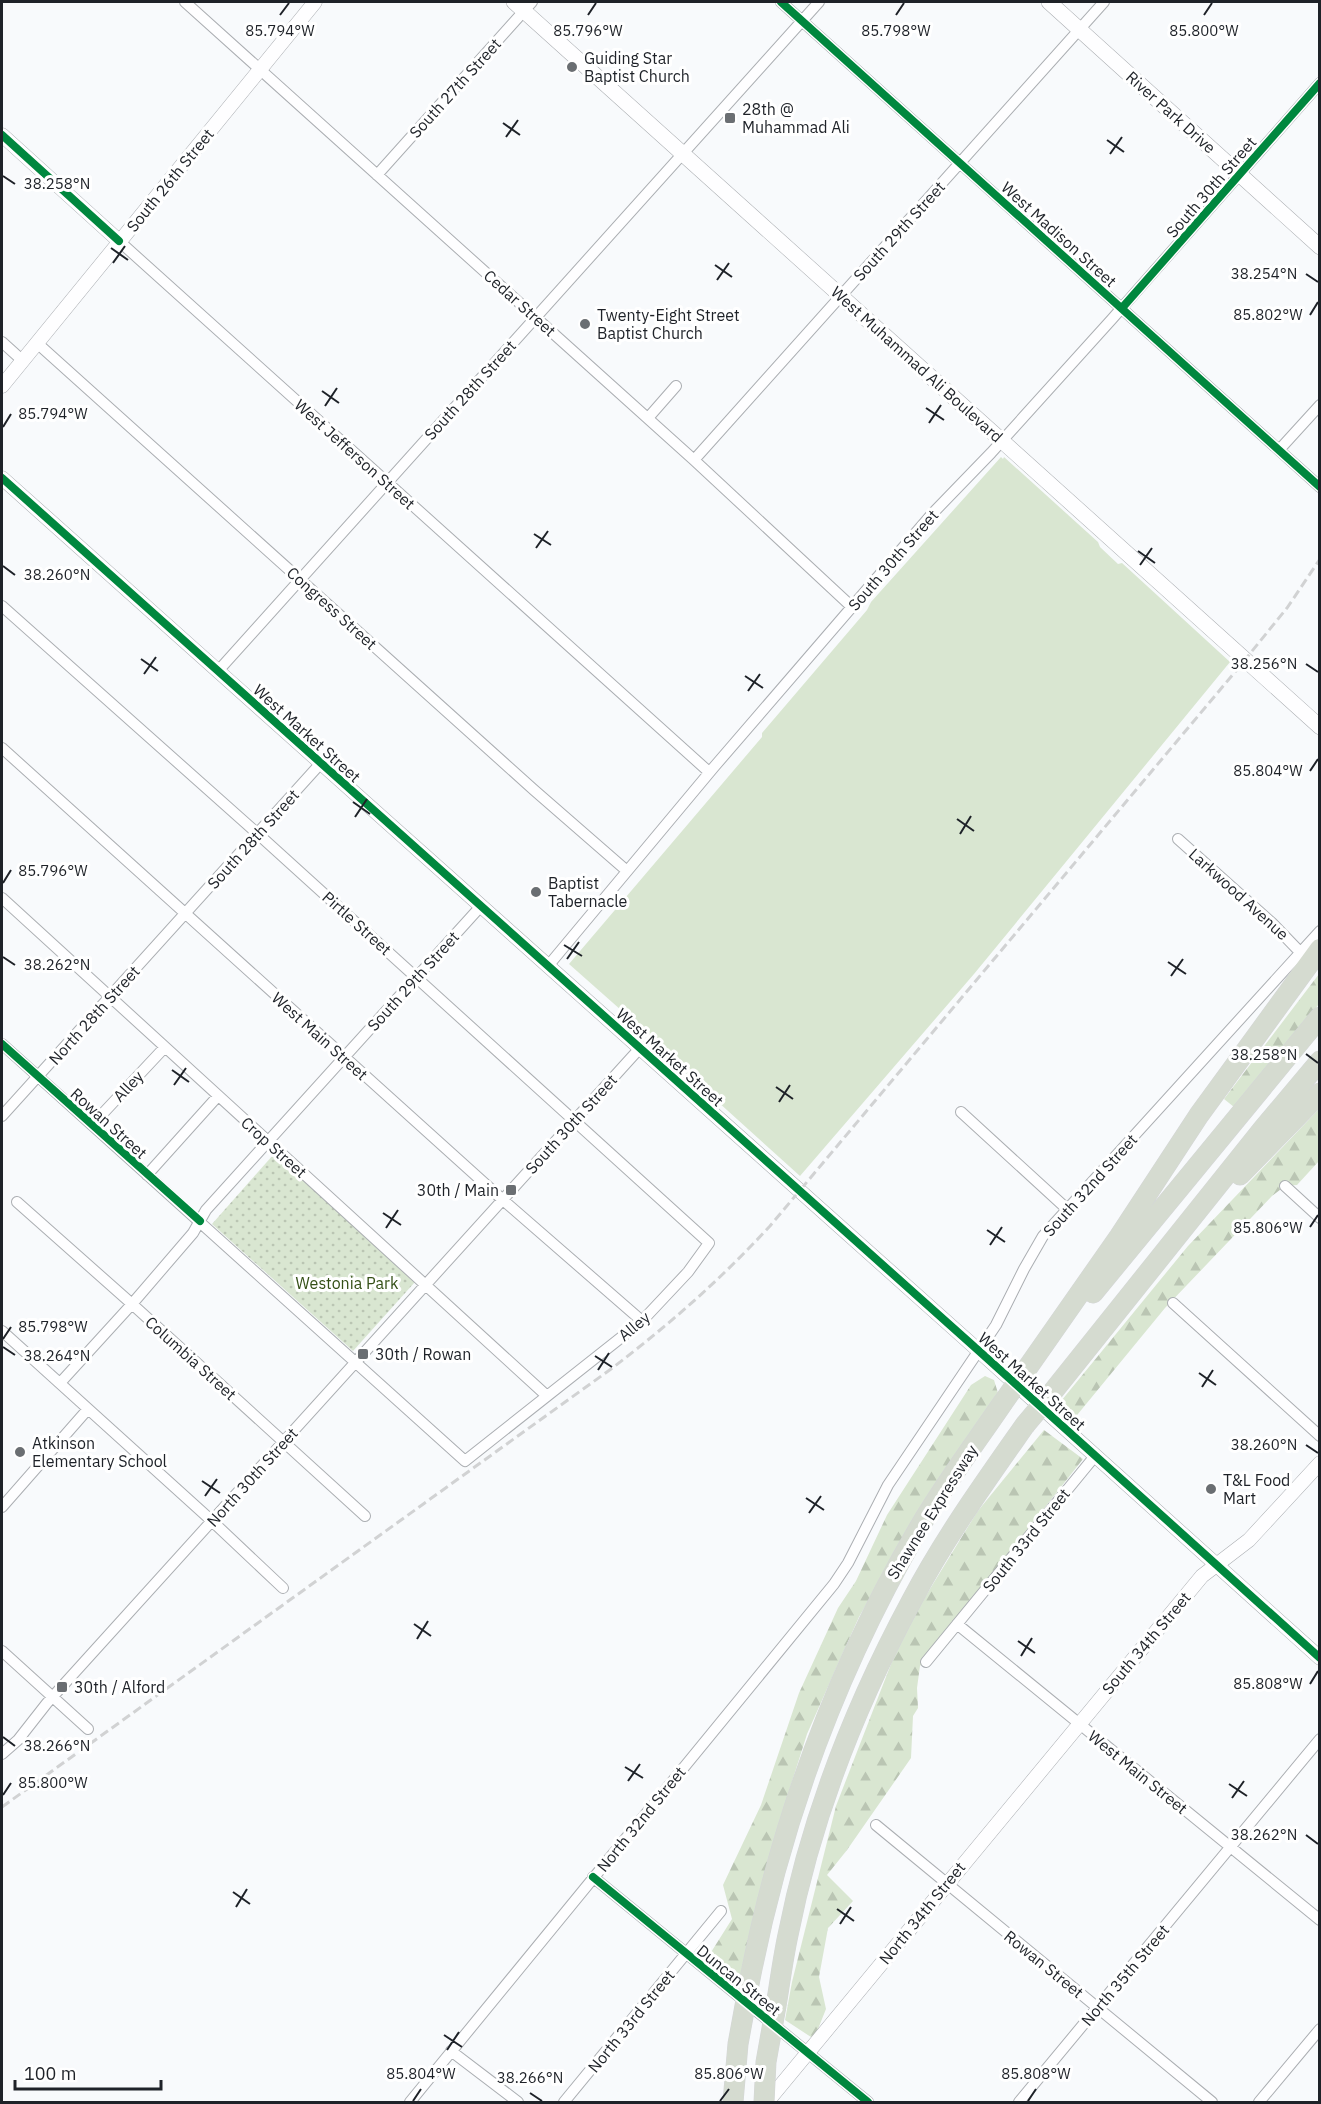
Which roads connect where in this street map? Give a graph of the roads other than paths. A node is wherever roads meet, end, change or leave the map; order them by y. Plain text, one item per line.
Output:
1 (185, 2) edge
2 (315, 2) edge
3 (781, 2) edge
4 (819, 2) edge
5 (1049, 2) edge
6 (1104, 2) edge
7 (524, 4) edge
8 (802, 21) junction
9 (1079, 29) junction
10 (260, 69) junction
11 (1320, 83) edge
12 (2, 135) edge
13 (683, 153) junction
14 (960, 163) junction
15 (377, 174) junction
16 (1240, 175) junction
17 (119, 241) junction
18 (1320, 247) edge
19 (842, 296) junction
20 (1122, 308) junction
21 (535, 317) junction
22 (2, 342) edge
23 (37, 343) junction
24 (22, 361) junction
25 (2, 386) edge
26 (676, 386) dead end
27 (1320, 405) edge
28 (648, 418) junction
29 (1002, 441) junction
30 (1279, 450) junction
31 (694, 460) junction
32 (2, 478) edge
33 (387, 482) junction
34 (1320, 487) edge
35 (300, 579) junction
36 (2, 606) edge
37 (852, 607) junction
38 (218, 671) junction
39 (1320, 727) edge
40 (2, 748) edge
41 (321, 763) junction
42 (709, 772) junction
43 (258, 834) junction
44 (1178, 839) dead end
45 (627, 871) junction
46 (2, 898) edge
47 (481, 906) junction
48 (186, 914) junction
49 (1320, 931) edge
50 (1320, 949) edge
51 (1299, 951) junction
52 (549, 966) junction
53 (416, 977) junction
54 (110, 998) junction
55 (1320, 1017) edge
56 (2, 1044) edge
57 (165, 1047) junction
58 (640, 1048) junction
59 (344, 1057) junction
60 (1320, 1061) edge
61 (38, 1077) junction
62 (1320, 1093) edge
63 (218, 1096) junction
64 (961, 1112) dead end
65 (2, 1116) edge
66 (574, 1121) junction
67 (92, 1125) junction
68 (268, 1141) junction
69 (147, 1175) junction
70 (1285, 1186) dead end
71 (503, 1200) junction
72 (16, 1202) dead end
73 (1067, 1209) junction
74 (1320, 1218) edge
75 (200, 1221) junction
76 (709, 1243) joint
77 (1153, 1266) junction
78 (426, 1285) junction
79 (1173, 1303) dead end
80 (132, 1304) junction
81 (642, 1321) junction
82 (2, 1331) edge
83 (979, 1351) junction
84 (356, 1363) junction
85 (1026, 1370) junction
86 (60, 1383) junction
87 (547, 1396) junction
88 (88, 1409) junction
89 (1320, 1436) edge
90 (283, 1442) junction
91 (1095, 1456) junction
92 (465, 1461) joint
93 (1320, 1463) edge
94 (2, 1507) edge
95 (365, 1516) dead end
96 (212, 1521) junction
97 (848, 1563) joint
98 (1216, 1565) junction
99 (284, 1588) dead end
100 (957, 1624) junction
101 (2, 1651) edge
102 (1320, 1658) edge
103 (926, 1662) dead end
104 (53, 1696) junction
105 (1078, 1723) junction
106 (88, 1730) dead end
107 (1320, 1738) edge
108 (2, 1754) edge
109 (876, 1825) dead end
110 (1230, 1847) junction
111 (593, 1877) junction
112 (946, 1884) junction
113 (721, 1911) dead end
114 (1320, 1920) edge
115 (686, 1954) junction
116 (1098, 2008) junction
117 (1320, 2029) edge
118 (451, 2051) junction
119 (807, 2053) junction
120 (410, 2103) edge
121 (518, 2103) edge
122 (564, 2103) edge
123 (733, 2103) edge
124 (765, 2103) edge
125 (868, 2103) edge
126 (1019, 2103) edge
127 (1212, 2103) edge
128 (1258, 2103) edge

1 - 10 street, Cedar Street
2 - 10 street, South 26th Street
3 - 8 street, West Madison Street
4 - 8 street, South 28th Street
5 - 9 main road, River Park Drive
6 - 9 street, South 29th Street
7 - 13 main road, West Muhammad Ali Boulevard
7 - 15 street, South 27th Street
8 - 13 street, South 28th Street
8 - 14 street, West Madison Street
9 - 14 street, South 29th Street
9 - 16 main road, River Park Drive
10 - 15 street, Cedar Street
10 - 17 street, South 26th Street
11 - 16 street, South 30th Street
12 - 17 street, West Jefferson Street
13 - 19 main road, West Muhammad Ali Boulevard
13 - 21 street, South 28th Street
14 - 19 street, South 29th Street
14 - 20 street, West Madison Street
15 - 21 street, Cedar Street
16 - 18 main road, River Park Drive
16 - 20 street, South 30th Street
17 - 23 street, South 26th Street
17 - 33 street, West Jefferson Street
19 - 29 main road, West Muhammad Ali Boulevard
19 - 31 street, South 29th Street
20 - 29 street, South 30th Street
20 - 30 street, West Madison Street
21 - 28 street, Cedar Street
21 - 33 street, South 28th Street
22 - 24 street
23 - 24 street, South 26th Street
23 - 35 street, Congress Street
24 - 25 street, South 26th Street
26 - 28 street
27 - 30 street
28 - 31 street, Cedar Street
29 - 37 street, South 30th Street
29 - 39 main road, West Muhammad Ali Boulevard
30 - 34 street, West Madison Street
31 - 37 street, Cedar Street
32 - 38 street, West Market Street
33 - 35 street, South 28th Street
33 - 42 street, West Jefferson Street
35 - 38 street, South 28th Street
35 - 45 street, Congress Street
36 - 43 street, Pirtle Street
37 - 42 street, South 30th Street
38 - 41 street, West Market Street
40 - 48 street, West Main Street
41 - 43 street, South 28th Street
41 - 47 street, West Market Street
42 - 45 street, South 30th Street
43 - 48 street, South 28th Street
43 - 53 street, Pirtle Street
44 - 51 street, Larkwood Avenue
45 - 52 street, South 30th Street
46 - 54 street, Crop Street
47 - 52 street, West Market Street
47 - 53 street, South 29th Street
48 - 54 street, North 28th Street
48 - 59 street, West Main Street
49 - 51 street, South 32nd Street
50 - 85 highway
51 - 73 street, South 32nd Street
52 - 58 street, West Market Street
53 - 59 street, South 29th Street
53 - 66 street, Pirtle Street
54 - 57 street, Crop Street
54 - 61 street, North 28th Street
55 - 85 highway, Shawnee Expressway
56 - 61 street, Rowan Street
57 - 63 street, Crop Street
57 - 67 street, Alley
58 - 66 street, South 30th Street
58 - 83 street, West Market Street
59 - 68 street, South 29th Street
59 - 71 street, West Main Street
60 - 77 highway, Shawnee Expressway
61 - 65 street, North 28th Street
61 - 67 street, Rowan Street
62 - 77 highway
63 - 68 street, Crop Street
63 - 69 street
64 - 73 street
66 - 71 street, South 30th Street
66 - 76 street, Pirtle Street
67 - 69 street, Rowan Street
68 - 75 street, South 29th Street
68 - 78 street, Crop Street
69 - 75 street, Rowan Street
70 - 74 street
71 - 78 street, North 30th Street
71 - 81 street, West Main Street
72 - 80 street, Columbia Street
73 - 83 street, South 32nd Street
75 - 80 street, South 29th Street
75 - 84 street, Rowan Street
76 - 81 street, Alley
77 - 124 highway, Shawnee Expressway, bridge
78 - 84 street, North 30th Street
78 - 87 street, Crop Street
79 - 89 street
80 - 86 street, South 29th Street
80 - 90 street, Columbia Street
81 - 87 street, Alley
82 - 86 street
83 - 91 street, West Market Street
83 - 97 street, South 32nd Street
84 - 90 street, North 30th Street
84 - 92 street, Rowan Street
85 - 123 highway, Shawnee Expressway, bridge
86 - 88 street
87 - 92 street, Alley
88 - 94 street
88 - 96 street
90 - 95 street, Columbia Street
90 - 96 street, North 30th Street
91 - 98 street, West Market Street
91 - 100 street, South 33rd Street
93 - 98 street, South 34th Street
96 - 99 street
96 - 104 street, North 30th Street
97 - 111 street, North 32nd Street
98 - 102 street, West Market Street
98 - 105 street, South 34th Street
100 - 103 street
100 - 105 street, West Main Street
101 - 104 street
104 - 106 street
104 - 108 street, North 30th Street
105 - 110 street, West Main Street
105 - 112 street, North 34th Street
107 - 110 street, North 35th Street
109 - 112 street, Rowan Street
110 - 114 street, West Main Street
110 - 116 street, North 35th Street
111 - 115 street, Duncan Street
111 - 118 street, North 32nd Street
112 - 116 street, Rowan Street
112 - 119 street, North 34th Street
113 - 115 street, North 33rd Street
115 - 119 street, Duncan Street
115 - 122 street, North 33rd Street
116 - 126 street, North 35th Street
116 - 127 street, Rowan Street
117 - 128 street
118 - 120 street, North 32nd Street
118 - 121 street
119 - 124 street, North 34th Street
119 - 125 street, Duncan Street

